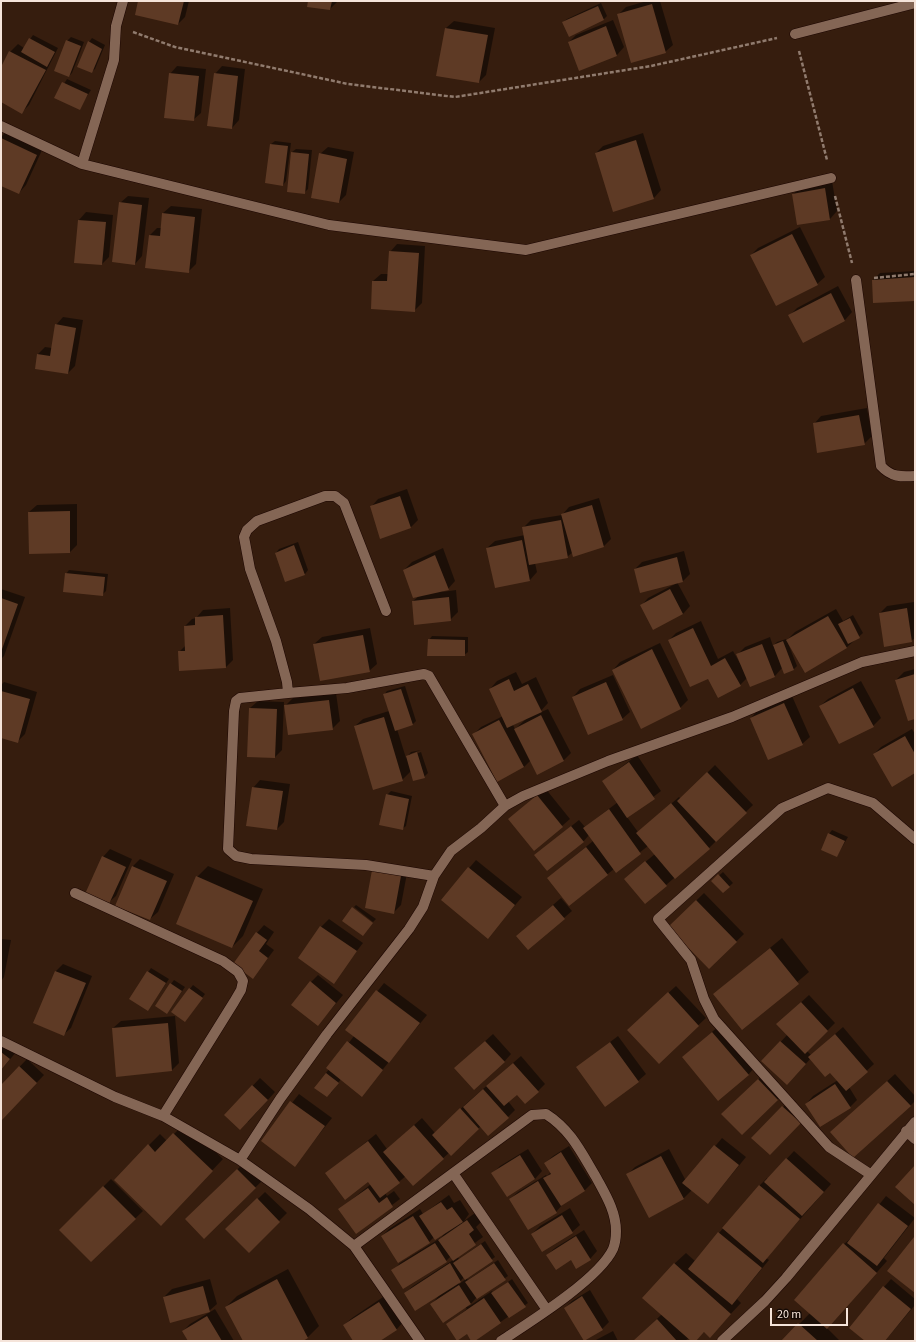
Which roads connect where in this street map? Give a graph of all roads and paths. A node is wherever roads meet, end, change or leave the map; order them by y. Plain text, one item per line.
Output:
1 (123, 1) edge
2 (915, 3) edge
3 (116, 26) junction
4 (795, 34) junction
5 (1, 126) edge
6 (82, 164) junction
7 (831, 178) junction
8 (915, 274) edge
9 (856, 280) junction
10 (915, 476) edge
11 (386, 611) dead end
12 (915, 651) edge
13 (288, 693) junction
14 (505, 806) junction
15 (915, 839) edge
16 (434, 876) junction
17 (75, 893) dead end
18 (1, 1041) edge
19 (163, 1116) junction
20 (915, 1122) edge
21 (906, 1131) junction
22 (915, 1139) edge
23 (240, 1160) junction
24 (453, 1173) junction
25 (870, 1174) junction
26 (354, 1246) junction
27 (547, 1310) junction
28 (420, 1341) edge
29 (501, 1341) edge
30 (722, 1341) edge

1 - 3 street
2 - 4 street
3 - 4 path
3 - 6 street
4 - 7 path
5 - 6 street
6 - 7 street
7 - 9 path
8 - 9 path
9 - 10 street
11 - 13 street
12 - 14 street
13 - 14 street
13 - 16 street
14 - 16 street
15 - 25 street
16 - 23 street
17 - 19 street
18 - 19 street
19 - 23 street
20 - 21 street
21 - 22 street
21 - 25 street
23 - 26 street
24 - 26 street
24 - 27 street
24 - 27 street
25 - 30 street
26 - 28 street
27 - 29 street

